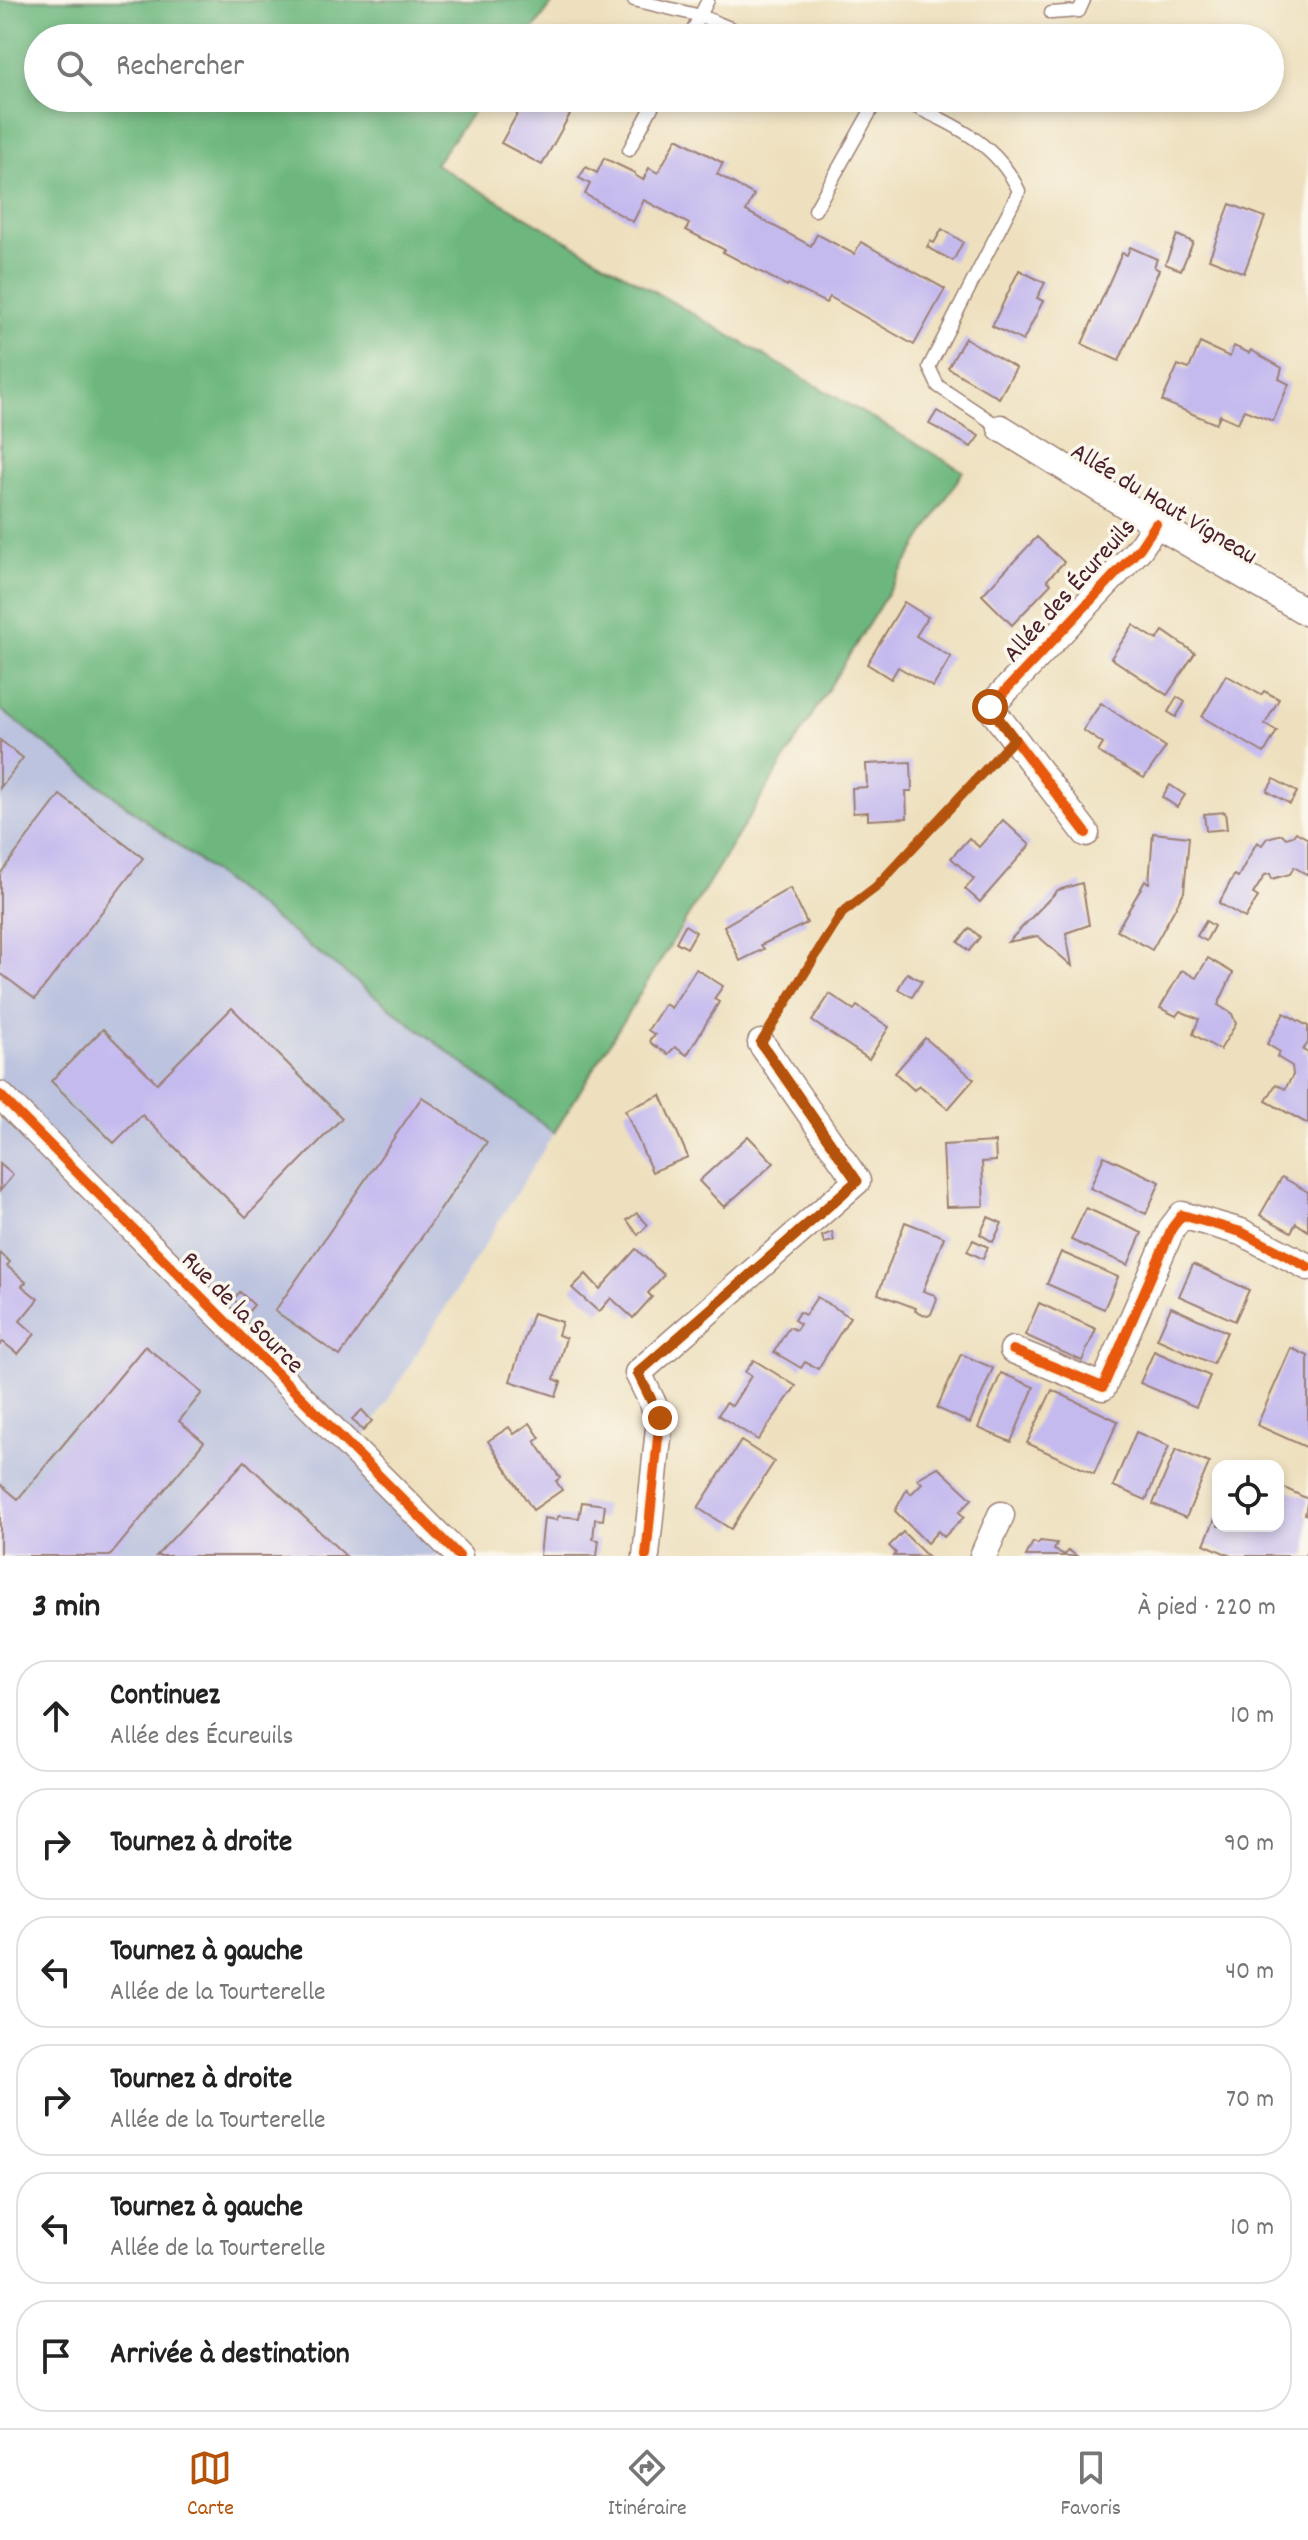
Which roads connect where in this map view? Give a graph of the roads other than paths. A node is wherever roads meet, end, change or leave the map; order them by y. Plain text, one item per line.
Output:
1 (634, 0) edge
2 (708, 0) edge
3 (1084, 0) edge
4 (1051, 13) dead end
5 (701, 16) junction
6 (697, 24) edge
7 (720, 24) edge
8 (649, 112) edge
9 (870, 112) edge
10 (923, 112) edge
11 (629, 150) dead end
12 (815, 210) dead end
13 (1001, 428) joint
14 (1156, 524) junction
15 (1308, 613) edge
16 (1086, 833) dead end
17 (761, 1043) road end
18 (0, 1095) edge
19 (1308, 1267) edge
20 (1013, 1350) dead end
21 (1001, 1515) dead end
22 (459, 1556) edge
23 (646, 1556) edge
24 (983, 1556) edge

1 - 5 lane
2 - 5 lane
3 - 4 lane
5 - 6 lane
5 - 7 lane
8 - 11 lane
9 - 12 lane
10 - 13 lane
13 - 14 street, Allée du Haut Vigneau
14 - 15 street, Allée du Haut Vigneau
14 - 16 street, Allée des Écureuils
17 - 23 street
18 - 22 street, Rue de la Source
19 - 20 street
21 - 24 street

